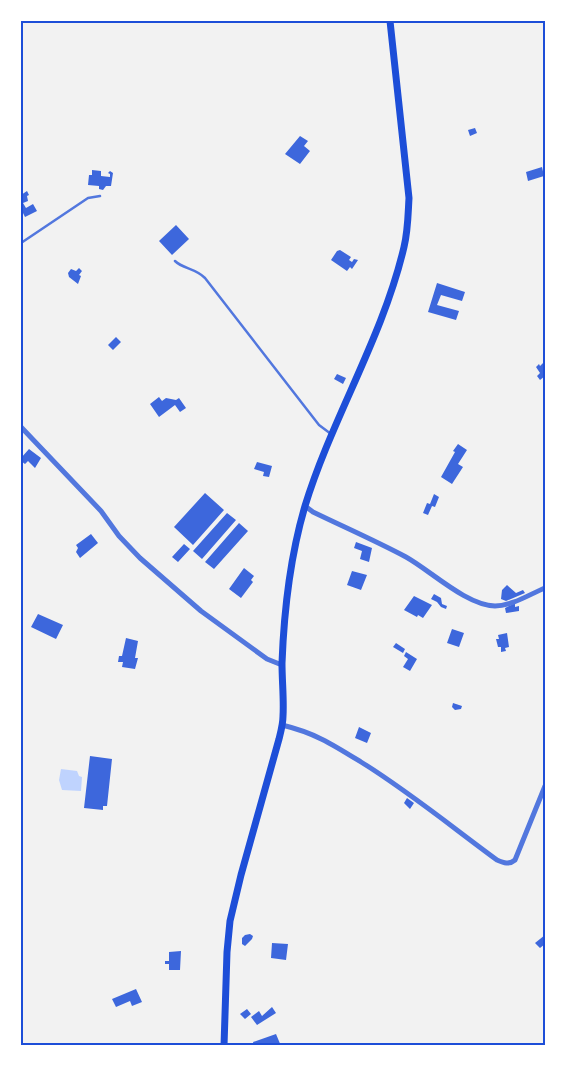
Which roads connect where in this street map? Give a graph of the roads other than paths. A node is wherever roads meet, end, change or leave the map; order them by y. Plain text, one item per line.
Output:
1 (390, 21) edge
2 (100, 196) dead end
3 (21, 243) edge
4 (175, 261) dead end
5 (21, 427) edge
6 (332, 434) junction
7 (305, 506) junction
8 (545, 588) edge
9 (282, 666) junction
10 (282, 725) junction
11 (545, 786) edge
12 (224, 1046) edge

1 - 6 main road
2 - 3 lane
4 - 6 lane
5 - 9 street
6 - 7 main road
7 - 8 street
7 - 9 main road
9 - 10 main road
10 - 11 street
10 - 12 main road

